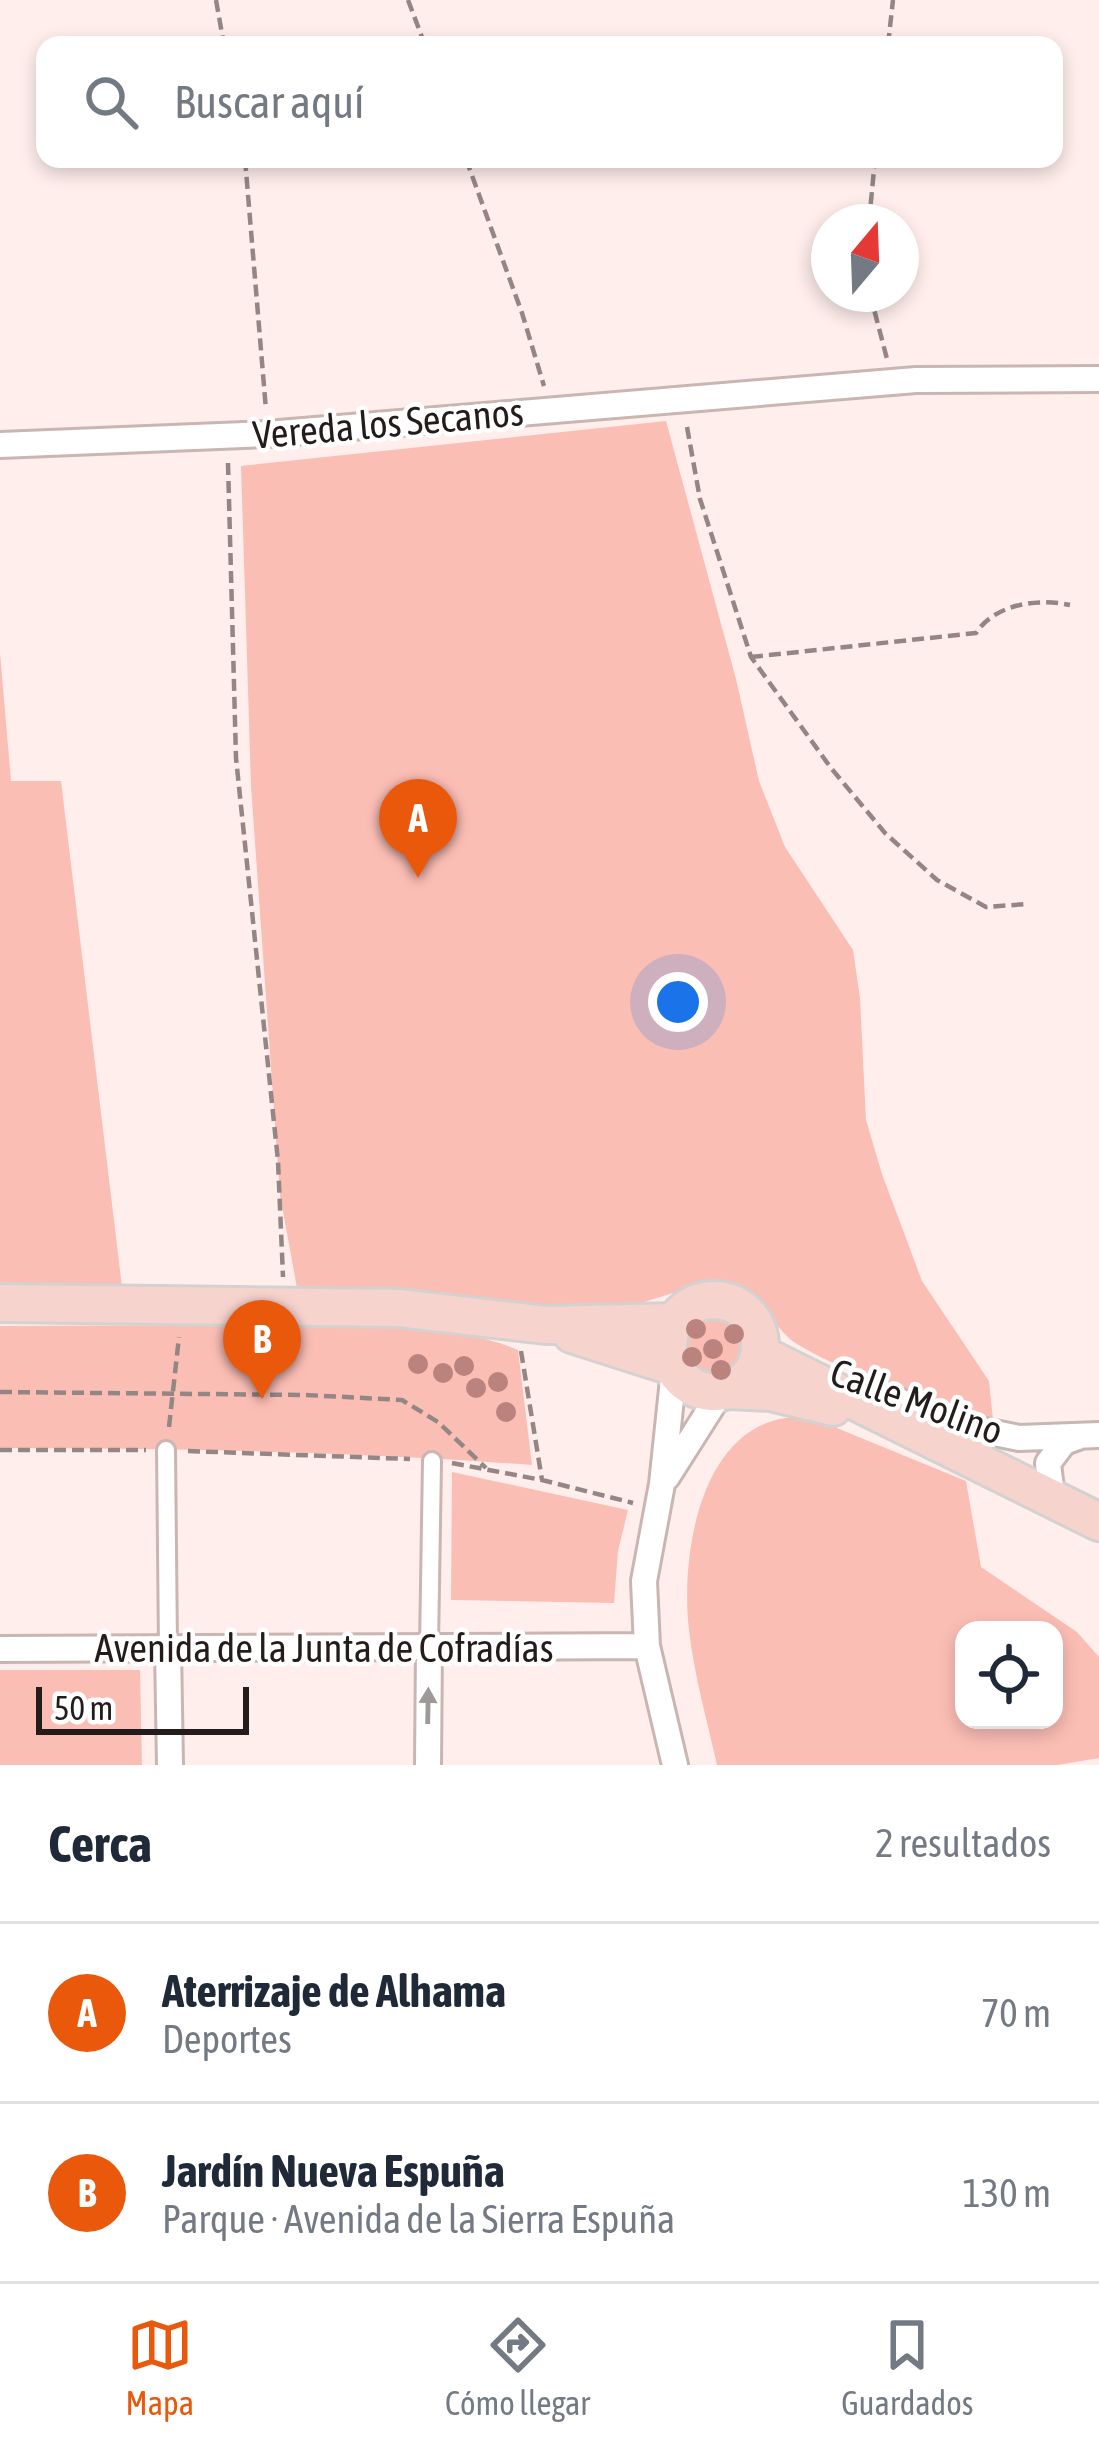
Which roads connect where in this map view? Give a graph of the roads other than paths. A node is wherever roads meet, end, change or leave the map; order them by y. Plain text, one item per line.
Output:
1 (1099, 379) edge
2 (0, 445) edge
3 (0, 1303) edge
4 (674, 1322) junction
5 (531, 1333) junction
6 (759, 1346) junction
7 (673, 1368) junction
8 (725, 1391) junction
9 (911, 1431) junction
10 (1090, 1435) edge
11 (166, 1450) road end
12 (432, 1461) road end
13 (651, 1486) junction
14 (1052, 1498) junction
15 (1099, 1522) edge
16 (647, 1646) junction
17 (429, 1647) junction
18 (0, 1648) edge
19 (168, 1648) junction
20 (170, 1765) edge
21 (428, 1765) edge
22 (675, 1765) edge

1 - 2 street, Vereda los Secanos
3 - 5 main road
4 - 5 main road
4 - 6 main road
4 - 7 main road
5 - 7 main road
6 - 8 main road
6 - 9 main road
6 - 10 street, Calle Molino
7 - 8 main road
7 - 13 street
8 - 9 main road
8 - 13 street
9 - 14 main road
10 - 14 street, Calle Molino
11 - 19 street
12 - 17 street
13 - 16 street
14 - 15 main road
16 - 17 street, Avenida de la Junta de Cofradías
16 - 22 street
17 - 19 street, Avenida de la Junta de Cofradías
21 -> 17 street
18 - 19 street, Avenida de la Junta de Cofradías
19 - 20 street

